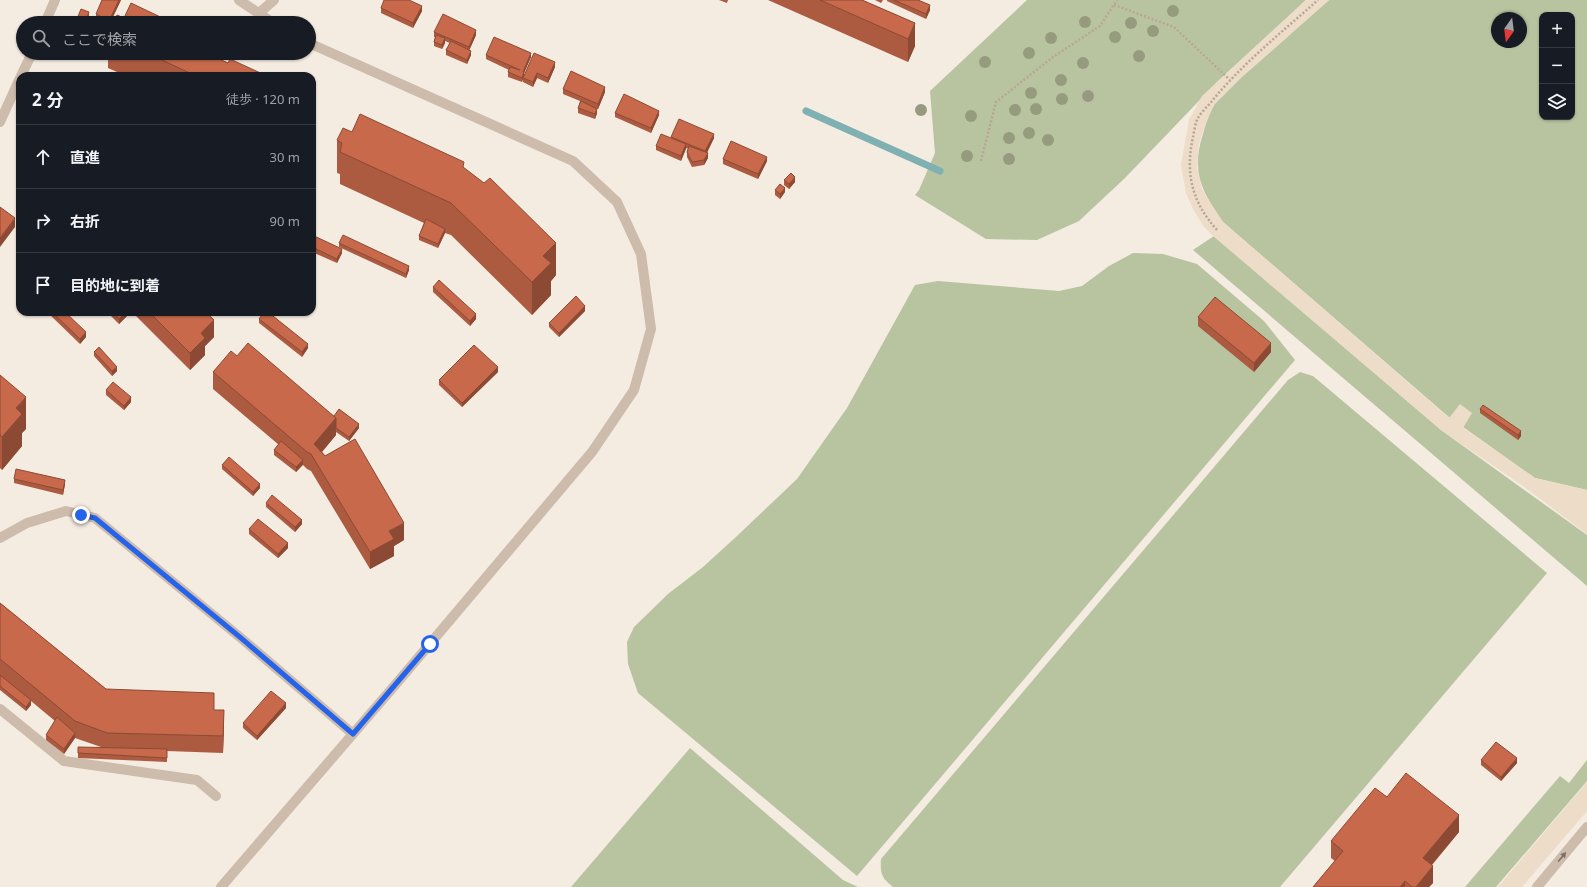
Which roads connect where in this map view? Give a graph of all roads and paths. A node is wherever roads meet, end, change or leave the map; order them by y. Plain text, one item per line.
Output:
1 (55, 0) edge
2 (239, 0) edge
3 (274, 0) edge
4 (1117, 0) edge
5 (1318, 0) edge
6 (1114, 5) junction
7 (258, 14) junction
8 (48, 16) edge
9 (261, 16) edge
10 (316, 46) edge
11 (28, 60) edge
12 (22, 72) edge
13 (1230, 80) junction
14 (16, 86) edge
15 (0, 122) edge
16 (981, 161) dead end
17 (1217, 230) dead end
18 (0, 538) edge
19 (0, 709) edge
20 (353, 734) junction
21 (216, 796) dead end
22 (1587, 827) edge
23 (221, 887) edge
24 (1536, 887) edge

1 - 8 street
2 - 7 street
3 - 7 street
4 - 6 path
5 - 13 path
6 - 13 path
6 - 16 path
7 - 9 street
10 - 20 street
11 - 12 street
13 - 17 path
14 - 15 street
18 - 20 street
19 - 21 street
20 - 23 street
24 -> 22 street

